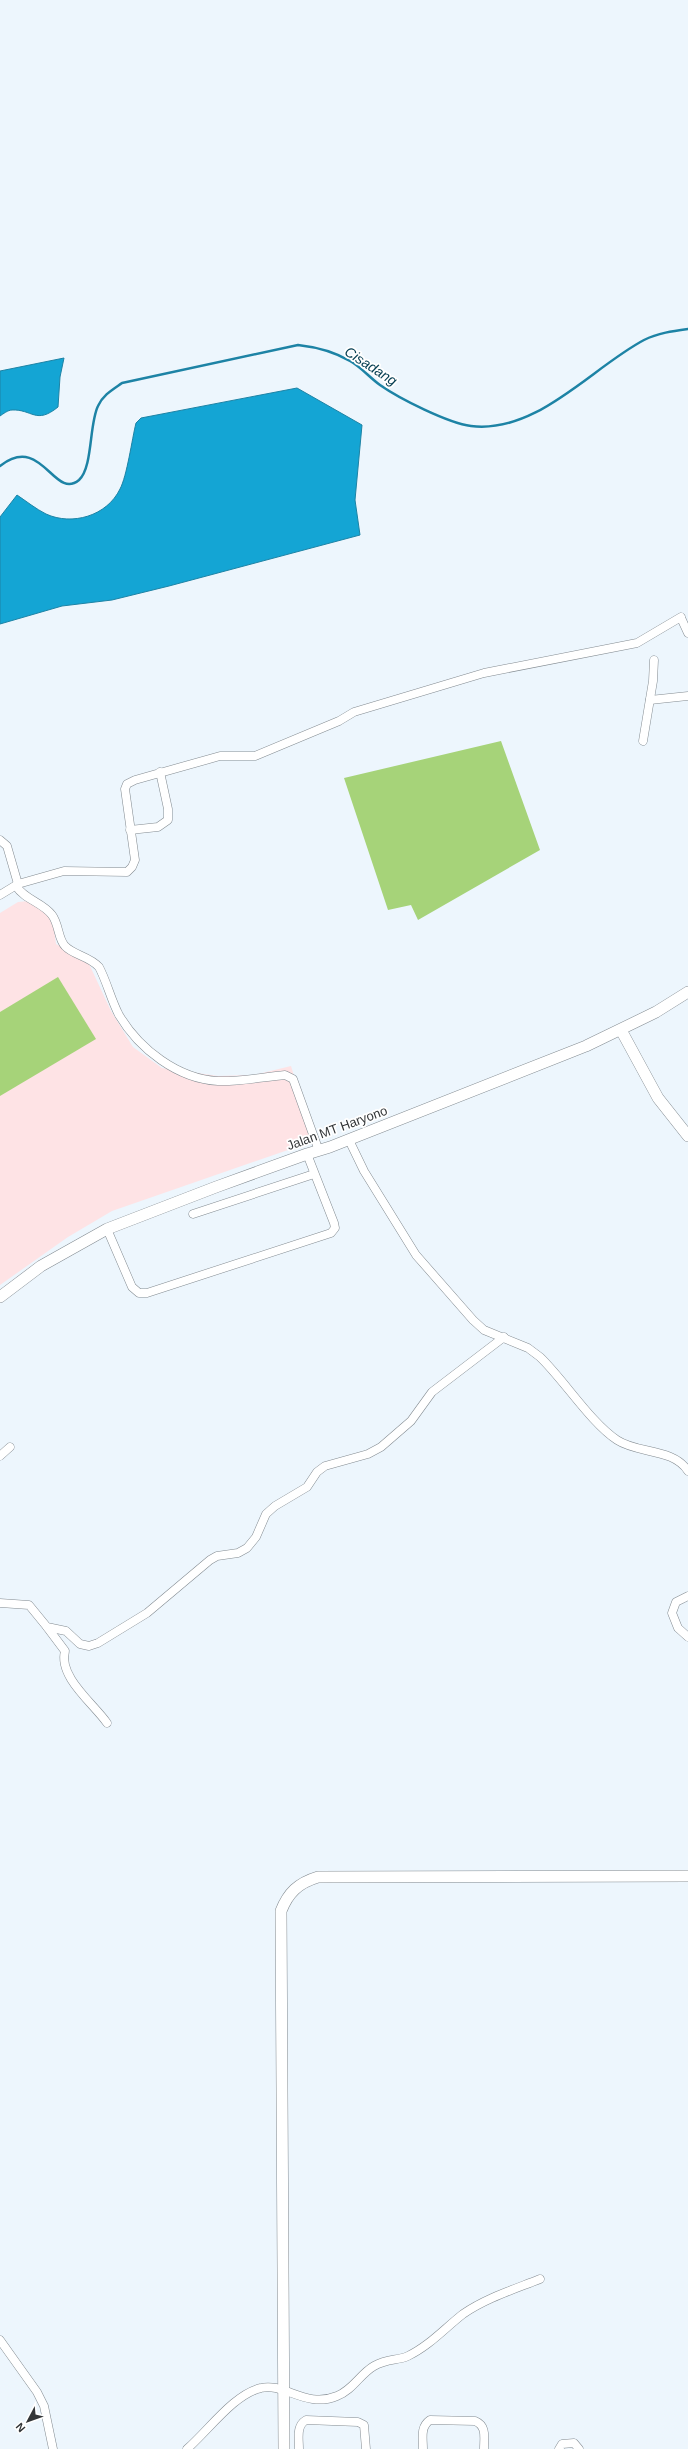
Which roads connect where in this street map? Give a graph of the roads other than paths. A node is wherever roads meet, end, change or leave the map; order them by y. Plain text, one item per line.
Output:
1 (688, 633) edge
2 (654, 660) dead end
3 (688, 696) edge
4 (650, 700) junction
5 (643, 741) dead end
6 (160, 772) junction
7 (130, 830) junction
8 (0, 840) edge
9 (17, 885) junction
10 (0, 895) edge
11 (688, 992) edge
12 (621, 1030) junction
13 (672, 1117) junction
14 (688, 1129) edge
15 (688, 1136) edge
16 (349, 1140) junction
17 (319, 1151) junction
18 (307, 1154) junction
19 (314, 1174) junction
20 (193, 1214) dead end
21 (107, 1229) junction
22 (0, 1297) edge
23 (504, 1337) junction
24 (10, 1447) dead end
25 (0, 1456) edge
26 (688, 1471) edge
27 (688, 1596) edge
28 (0, 1603) edge
29 (47, 1627) junction
30 (688, 1636) edge
31 (107, 1723) dead end
32 (688, 1876) edge
33 (540, 2279) dead end
34 (0, 2340) edge
35 (283, 2391) junction
36 (53, 2449) edge
37 (187, 2449) edge
38 (284, 2449) edge
39 (299, 2449) edge
40 (366, 2449) edge
41 (423, 2449) edge
42 (484, 2449) edge
43 (559, 2449) edge
44 (579, 2449) edge

1 - 6 street
2 - 4 street
3 - 4 street
4 - 5 street
6 - 7 street
6 - 7 street
7 - 9 street
8 - 9 street
9 - 10 street
9 - 17 street
11 - 12 street, Jalan MT Haryono
12 - 13 street
12 - 16 street, Jalan MT Haryono
13 - 14 street
13 - 15 street
16 - 17 street, Jalan MT Haryono
16 - 23 street
17 - 18 street, Jalan MT Haryono
18 - 19 street
18 - 21 street, Jalan MT Haryono
19 - 20 street
19 - 21 street
21 - 22 street, Jalan MT Haryono
23 - 26 street
23 - 29 street
24 - 25 street
27 - 30 street
28 - 29 street
29 - 31 street
32 - 35 street
33 - 35 street
34 - 36 street
35 - 37 street
35 - 38 street
39 - 40 street
41 - 42 street
43 - 44 street

